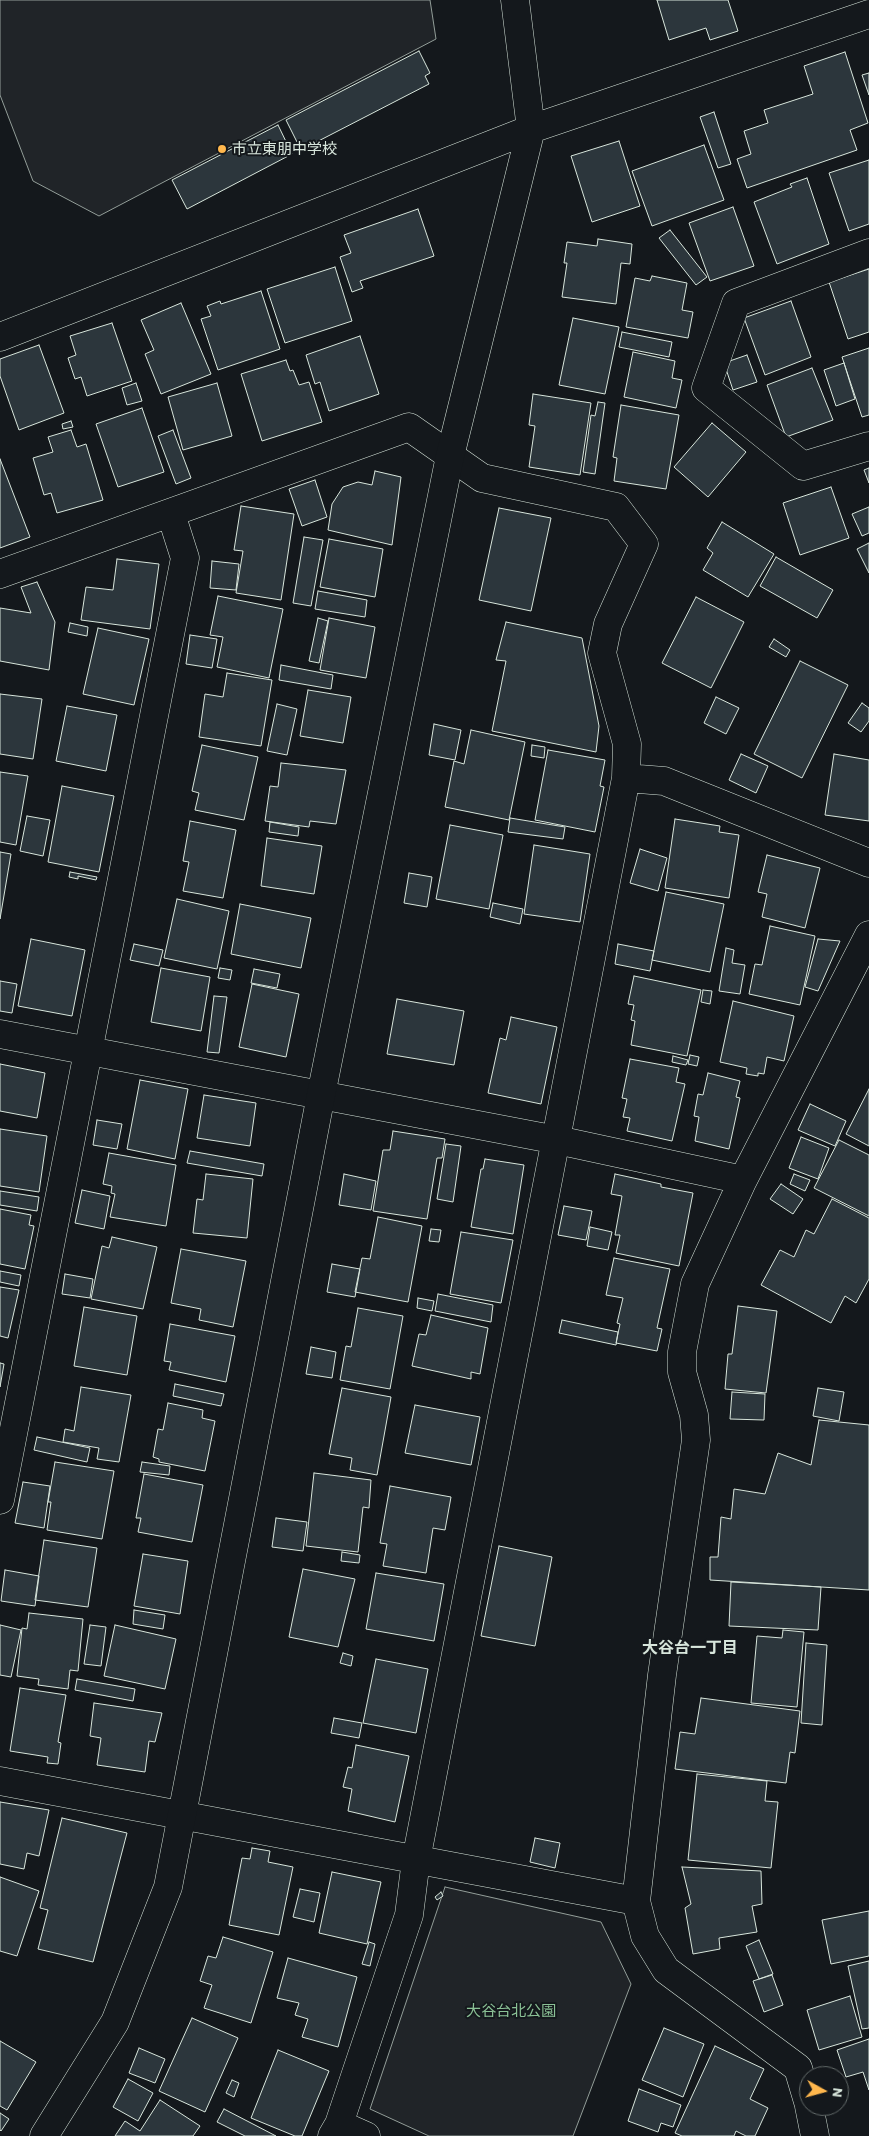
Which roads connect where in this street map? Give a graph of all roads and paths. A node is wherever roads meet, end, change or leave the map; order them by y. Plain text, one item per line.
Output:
1 (515, 0) edge
2 (869, 14) edge
3 (532, 129) junction
4 (869, 253) edge
5 (0, 337) edge
6 (869, 446) edge
7 (450, 456) junction
8 (171, 514) junction
9 (0, 574) edge
10 (626, 778) junction
11 (869, 863) edge
12 (869, 934) edge
13 (0, 1034) edge
14 (87, 1051) junction
15 (321, 1095) junction
16 (557, 1140) junction
17 (743, 1180) junction
18 (0, 1500) edge
19 (0, 1781) edge
20 (184, 1814) junction
21 (416, 1860) junction
22 (636, 1901) junction
23 (799, 2071) edge
24 (811, 2116) edge
25 (336, 2130) edge
26 (44, 2136) edge
27 (366, 2136) edge
28 (815, 2136) edge

1 - 3 street
2 - 3 street
3 - 5 street
3 - 7 street
4 - 6 street
7 - 8 street
7 - 10 street
7 - 15 street
8 - 9 street
8 - 14 street
10 - 11 street
10 - 16 street
12 - 17 street
13 - 14 street
14 - 15 street
14 - 18 street
15 - 16 street
15 - 20 street
16 - 17 street
16 - 21 street
17 - 22 street
19 - 20 street
20 - 21 street
20 - 26 street
21 - 22 street
21 - 25 street
22 - 23 street
24 - 28 street
25 - 27 street

